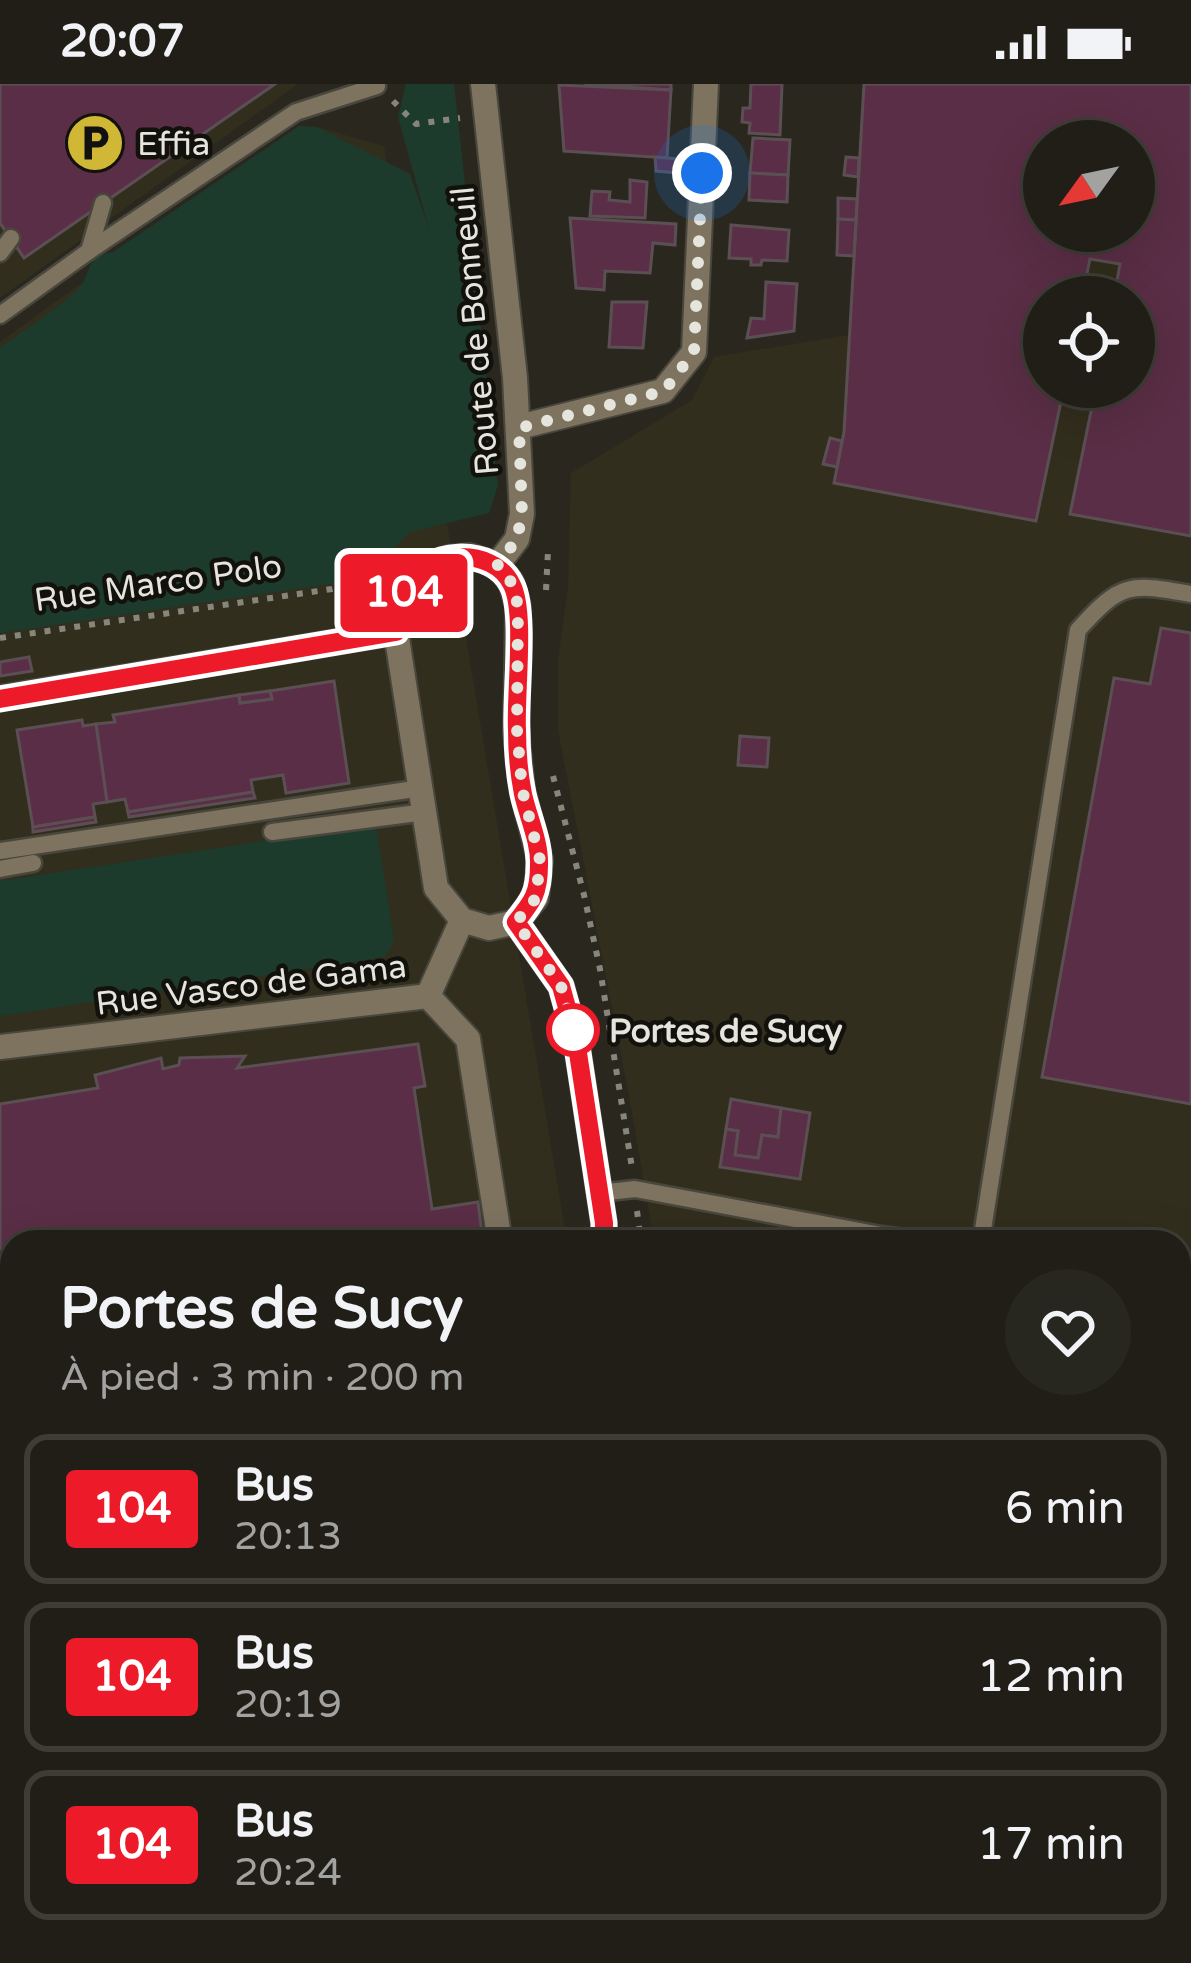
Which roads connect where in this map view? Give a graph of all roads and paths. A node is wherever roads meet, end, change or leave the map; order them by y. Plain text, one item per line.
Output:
1 (483, 84) edge
2 (706, 84) edge
3 (377, 86) edge
4 (461, 118) dead end
5 (103, 203) dead end
6 (89, 251) junction
7 (0, 315) edge
8 (519, 428) junction
9 (548, 551) dead end
10 (392, 555) dead end
11 (497, 566) junction
12 (546, 592) dead end
13 (1191, 594) edge
14 (396, 632) junction
15 (0, 638) edge
16 (0, 698) edge
17 (549, 763) dead end
18 (423, 800) junction
19 (272, 832) dead end
20 (0, 851) edge
21 (33, 863) dead end
22 (0, 869) edge
23 (462, 920) junction
24 (516, 922) junction
25 (428, 996) junction
26 (0, 1047) edge
27 (623, 1106) dead end
28 (599, 1193) junction
29 (498, 1230) edge
30 (604, 1230) edge
31 (854, 1230) edge
32 (983, 1230) edge

1 - 8 street, Route de Bonneuil
2 - 8 street
3 - 4 path
3 - 6 lane
5 - 6 lane
6 - 7 lane
8 - 11 street, Route de Bonneuil
9 - 12 path
10 - 15 path, Rue Marco Polo
11 - 14 street
11 - 24 street
13 - 32 lane
14 - 16 street
14 - 18 street
17 - 27 path
18 - 19 lane
18 - 20 lane
18 - 23 street
21 - 22 lane
23 - 24 street
23 - 25 street, Rue Vasco de Gama
24 - 28 street
25 - 26 street, Rue Vasco de Gama
25 - 29 street
28 - 30 street
28 - 31 lane

